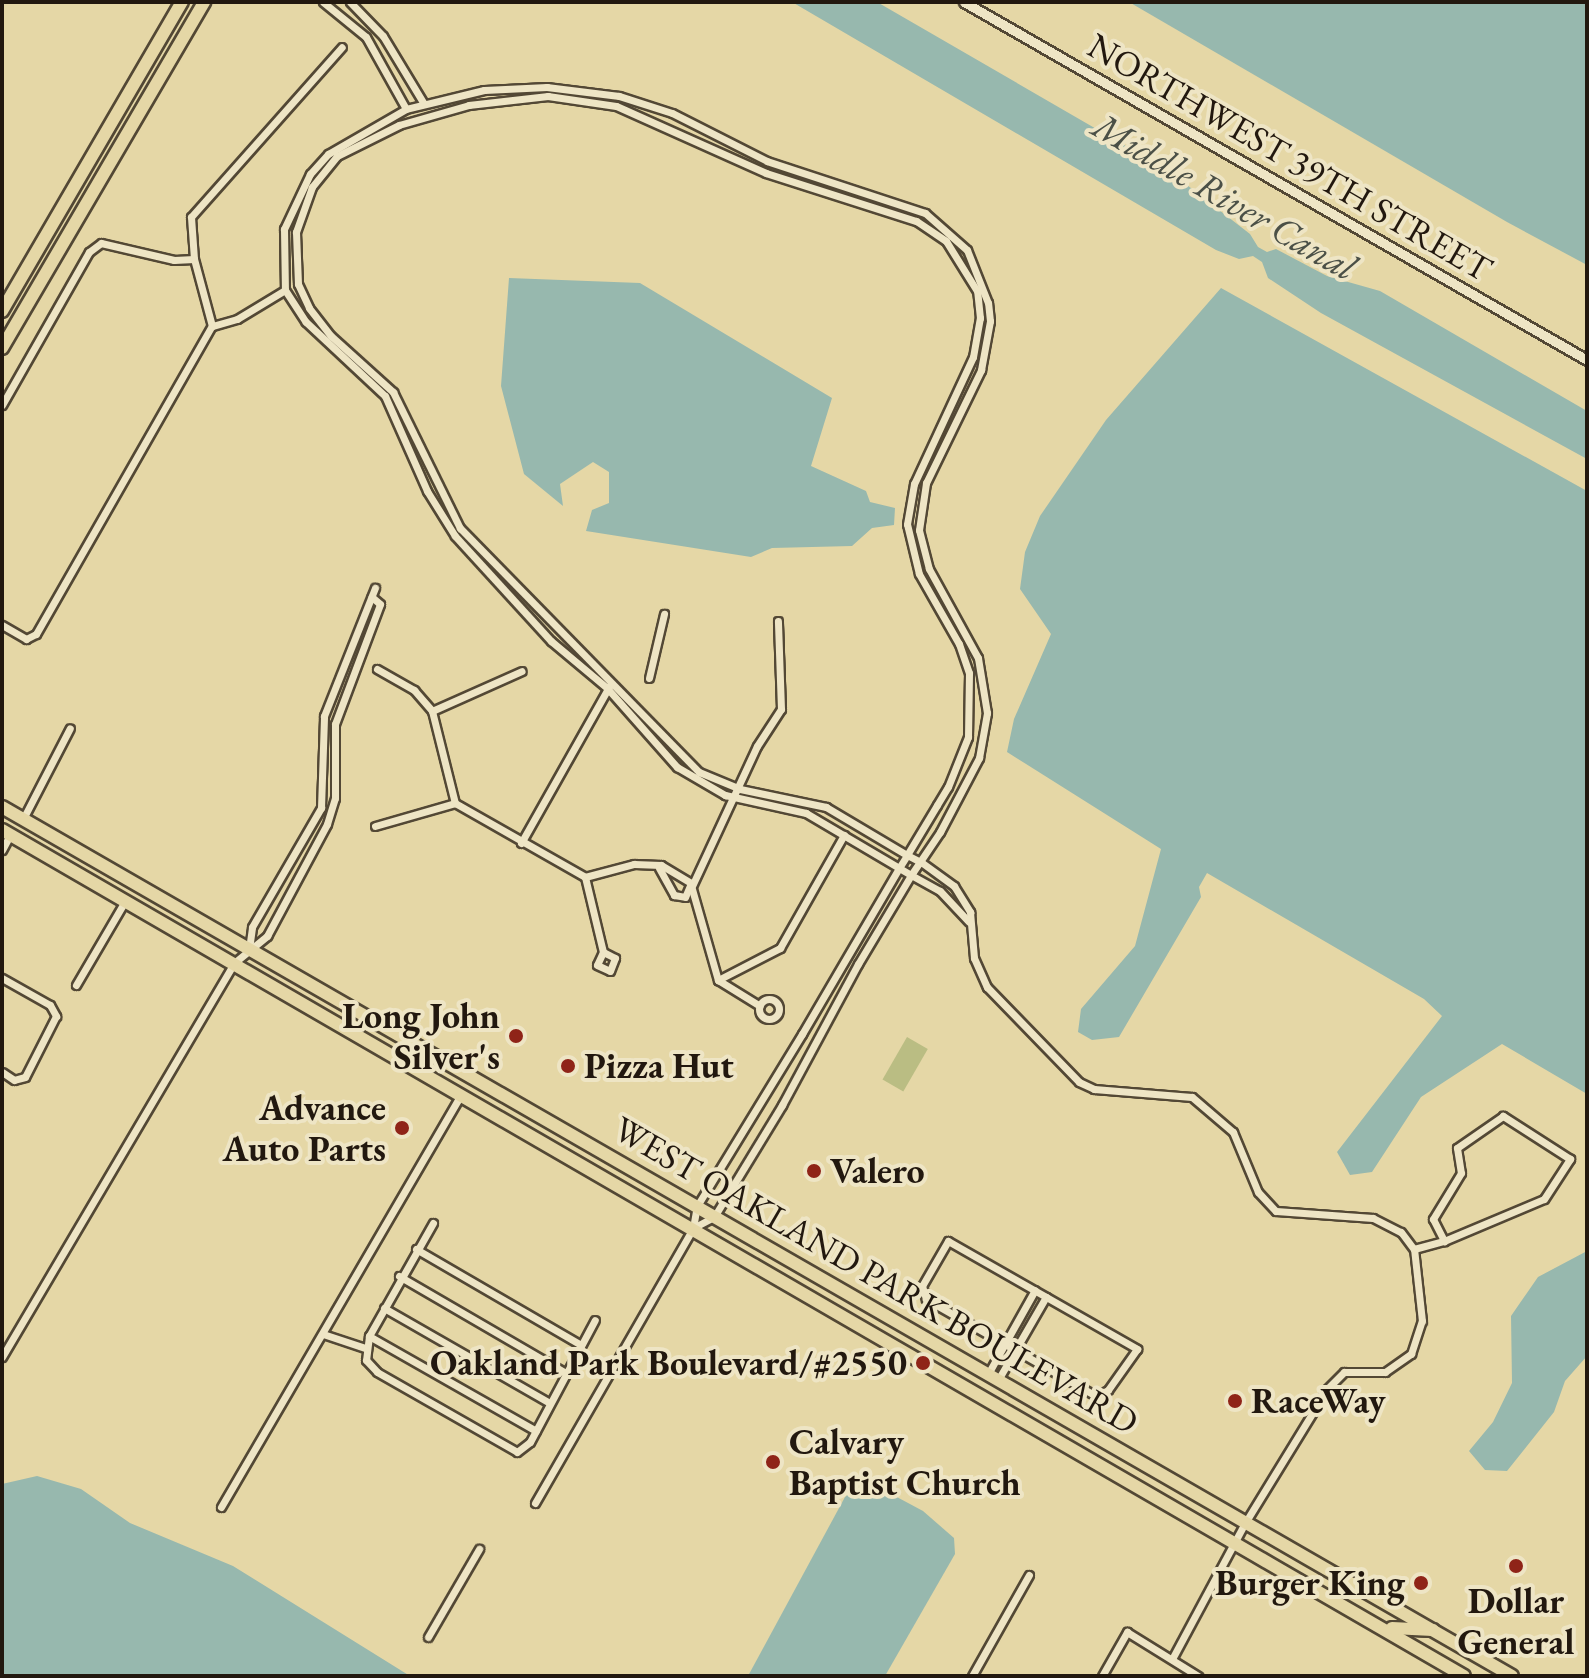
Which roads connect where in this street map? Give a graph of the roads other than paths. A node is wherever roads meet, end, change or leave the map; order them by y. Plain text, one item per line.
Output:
1 (182, 2) edge
2 (204, 2) edge
3 (323, 2) edge
4 (350, 2) edge
5 (964, 2) edge
6 (342, 47) dead end
7 (424, 104) junction
8 (406, 109) junction
9 (194, 259) junction
10 (285, 290) junction
11 (2, 311) edge
12 (212, 326) junction
13 (2, 348) edge
14 (1587, 360) edge
15 (2, 405) edge
16 (457, 521) junction
17 (448, 525) junction
18 (375, 588) dead end
19 (372, 597) junction
20 (531, 604) junction
21 (524, 611) junction
22 (664, 614) dead end
23 (778, 621) dead end
24 (2, 625) edge
25 (377, 669) dead end
26 (522, 671) dead end
27 (649, 678) dead end
28 (613, 680) junction
29 (607, 688) junction
30 (432, 711) junction
31 (70, 728) dead end
32 (334, 778) junction
33 (323, 779) junction
34 (740, 789) junction
35 (737, 799) junction
36 (455, 803) junction
37 (322, 804) junction
38 (2, 807) edge
39 (333, 807) junction
40 (23, 819) junction
41 (2, 821) edge
42 (375, 826) dead end
43 (40, 829) junction
44 (6, 832) edge
45 (844, 835) junction
46 (521, 843) junction
47 (2, 850) edge
48 (907, 855) junction
49 (921, 862) junction
50 (654, 864) junction
51 (702, 865) junction
52 (899, 868) junction
53 (911, 875) junction
54 (585, 877) junction
55 (684, 877) junction
56 (672, 884) junction
57 (692, 888) junction
58 (685, 897) junction
59 (125, 901) junction
60 (695, 907) junction
61 (971, 928) junction
62 (249, 949) junction
63 (603, 952) dead end
64 (234, 963) junction
65 (2, 978) edge
66 (718, 980) junction
67 (76, 985) dead end
68 (760, 1006) dead end
69 (2, 1072) edge
70 (466, 1075) junction
71 (430, 1076) junction
72 (488, 1087) junction
73 (461, 1094) junction
74 (697, 1206) junction
75 (714, 1217) junction
76 (433, 1223) dead end
77 (693, 1228) junction
78 (1444, 1241) junction
79 (416, 1249) junction
80 (1414, 1249) junction
81 (399, 1276) junction
82 (1035, 1290) junction
83 (1046, 1297) junction
84 (384, 1308) junction
85 (595, 1320) dead end
86 (323, 1334) junction
87 (369, 1336) junction
88 (1004, 1344) junction
89 (581, 1345) junction
90 (365, 1348) junction
91 (1015, 1350) junction
92 (2, 1357) edge
93 (564, 1372) junction
94 (993, 1377) junction
95 (965, 1384) junction
96 (1015, 1390) junction
97 (986, 1397) junction
98 (548, 1402) junction
99 (536, 1431) junction
100 (535, 1503) dead end
101 (221, 1507) dead end
102 (1245, 1523) junction
103 (1236, 1540) junction
104 (479, 1549) dead end
105 (1029, 1575) dead end
106 (1381, 1625) junction
107 (1433, 1630) junction
108 (428, 1637) dead end
109 (1172, 1659) junction
110 (972, 1676) edge
111 (1102, 1676) edge
112 (1198, 1676) edge
113 (1464, 1676) edge
114 (1512, 1676) edge

1 - 11 main road
2 - 13 main road
3 - 8 street
4 - 7 street
5 - 14 street, NORTHWEST 39TH STREET
6 - 9 street
7 - 8 street
7 - 49 street
8 - 10 street
9 - 12 street
9 - 15 street
10 - 12 street
10 - 17 street
12 - 24 street
16 - 17 street
16 - 20 street
16 - 48 street
17 - 21 street
18 - 19 street
19 - 32 street
19 - 33 street
20 - 21 street
20 - 28 street
21 - 29 street
22 - 27 street
23 - 34 street
25 - 30 street
26 - 30 street
28 - 29 street
28 - 34 street
29 - 35 street
29 - 46 street
30 - 36 street
31 - 40 street
32 - 33 street
32 - 39 street
33 - 37 street
34 - 35 street
34 - 48 street
35 - 45 street
35 - 51 street
36 - 42 street
36 - 46 street
37 - 39 street
37 - 62 street
38 - 40 main road, WEST OAKLAND PARK BOULEVARD
39 - 62 street
40 - 41 main road
40 - 43 main road, WEST OAKLAND PARK BOULEVARD
43 - 44 main road
43 - 62 main road, WEST OAKLAND PARK BOULEVARD
44 - 47 street
44 - 59 main road, WEST OAKLAND PARK BOULEVARD
45 - 52 street
45 - 66 street
46 - 54 street
48 - 49 street
48 - 52 street
49 - 53 street
49 - 61 street
50 - 54 street
50 - 55 street
50 - 56 street
51 - 55 street
51 - 57 street
52 - 53 street
52 - 74 street
53 - 61 street
53 - 75 street
54 - 63 street
55 - 56 street
55 - 57 street
56 - 58 street
57 - 58 street
57 - 60 street
58 - 60 street
59 - 64 main road, WEST OAKLAND PARK BOULEVARD
59 - 67 street
60 - 66 street
61 - 80 street
62 - 64 street
62 - 70 main road, WEST OAKLAND PARK BOULEVARD
64 - 71 main road, WEST OAKLAND PARK BOULEVARD
64 - 92 street
65 - 69 street
66 - 68 street
70 - 71 main road
70 - 72 main road, WEST OAKLAND PARK BOULEVARD
71 - 73 main road, WEST OAKLAND PARK BOULEVARD
72 - 73 main road
72 - 74 main road, WEST OAKLAND PARK BOULEVARD
73 - 77 main road, WEST OAKLAND PARK BOULEVARD
73 - 86 street
74 - 75 main road, WEST OAKLAND PARK BOULEVARD
74 - 77 street
75 - 77 street
75 - 94 main road, WEST OAKLAND PARK BOULEVARD
76 - 79 street
77 - 95 main road, WEST OAKLAND PARK BOULEVARD
77 - 100 street
78 - 78 street
78 - 80 street
79 - 81 street
79 - 89 street
80 - 102 street
81 - 84 street
81 - 93 street
82 - 83 street
82 - 88 street
82 - 88 street
83 - 91 street
83 - 91 street
84 - 87 street
84 - 98 street
85 - 89 street
86 - 90 street
86 - 101 street
87 - 90 street
87 - 99 street
88 - 91 street
88 - 94 street
89 - 93 street
90 - 99 street
91 - 94 street
93 - 98 street
94 - 95 main road
94 - 96 main road, WEST OAKLAND PARK BOULEVARD
95 - 97 main road, WEST OAKLAND PARK BOULEVARD
96 - 97 main road
96 - 102 main road, WEST OAKLAND PARK BOULEVARD
97 - 103 main road, WEST OAKLAND PARK BOULEVARD
98 - 99 street
102 - 103 street
102 - 107 main road, WEST OAKLAND PARK BOULEVARD
103 - 106 main road, WEST OAKLAND PARK BOULEVARD
103 - 109 street
104 - 108 street
105 - 110 street
106 - 107 main road
106 - 113 main road, WEST OAKLAND PARK BOULEVARD
107 - 114 main road, WEST OAKLAND PARK BOULEVARD
109 - 111 street
109 - 112 street

